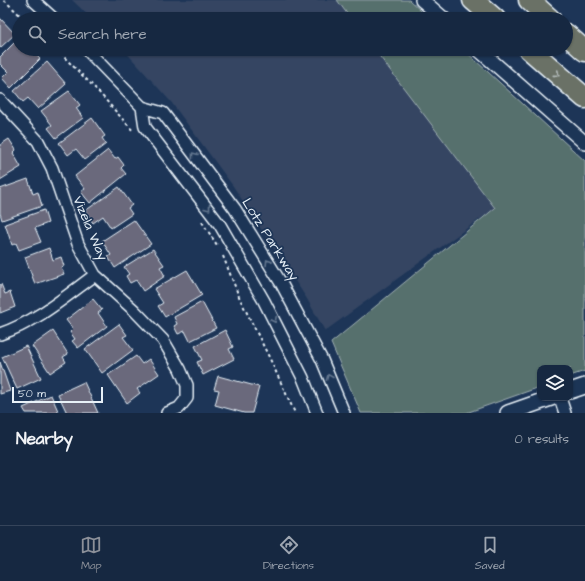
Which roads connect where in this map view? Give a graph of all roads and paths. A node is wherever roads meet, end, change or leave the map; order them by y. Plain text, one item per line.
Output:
1 (4, 0) edge
2 (33, 0) edge
3 (422, 0) edge
4 (473, 0) edge
5 (529, 0) edge
6 (17, 12) edge
7 (46, 12) edge
8 (436, 12) edge
9 (487, 12) edge
10 (542, 12) edge
11 (573, 40) edge
12 (585, 51) edge
13 (63, 56) edge
14 (93, 56) edge
15 (486, 56) edge
16 (537, 56) edge
17 (585, 98) edge
18 (0, 100) edge
19 (142, 107) junction
20 (137, 136) dead end
21 (585, 143) edge
22 (200, 218) dead end
23 (217, 246) dead end
24 (221, 252) dead end
25 (95, 275) junction
26 (0, 334) edge
27 (585, 386) edge
28 (573, 390) edge
29 (542, 401) edge
30 (561, 401) edge
31 (167, 413) edge
32 (295, 413) edge
33 (317, 413) edge
34 (344, 413) edge
35 (508, 413) edge
36 (565, 413) edge

1 - 6 path
2 - 7 street
3 - 8 street
4 - 9 highway
5 - 10 highway
11 - 12 highway
13 - 20 path
14 - 19 street
15 - 21 street
16 -> 17 highway
18 - 25 street, Vizela Way
19 -> 33 street
34 -> 19 street, Lotz Parkway
22 - 23 path
24 - 32 path
25 - 26 street
25 - 31 street, Vizela Way
27 - 28 main road
29 - 35 main road
30 - 36 street

